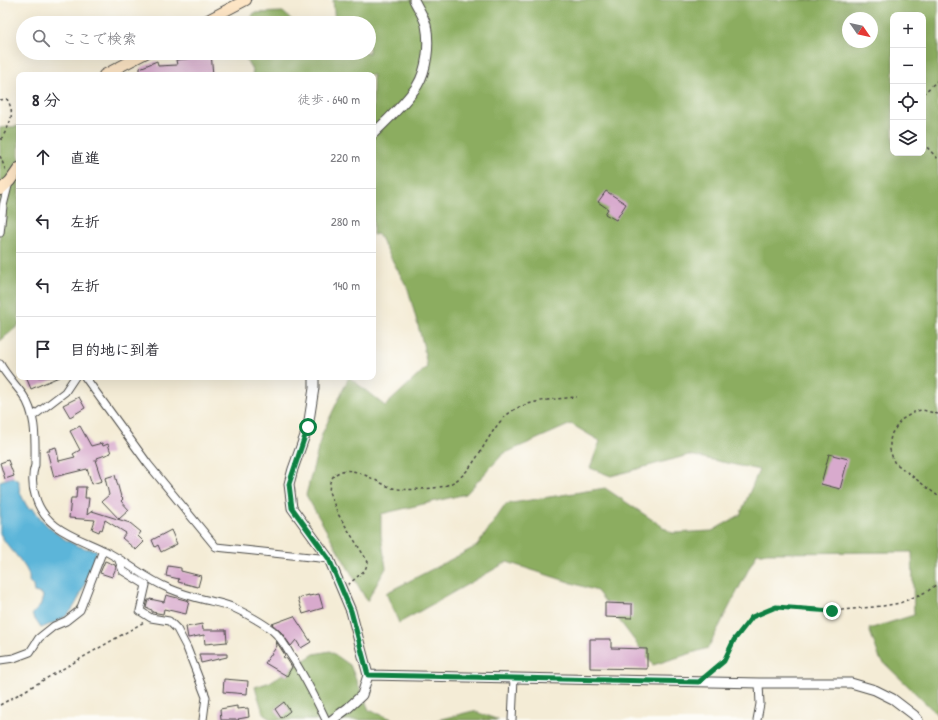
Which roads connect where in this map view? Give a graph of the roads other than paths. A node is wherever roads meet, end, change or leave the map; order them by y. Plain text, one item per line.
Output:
1 (246, 0) edge
2 (414, 0) edge
3 (215, 16) edge
4 (133, 60) edge
5 (110, 72) edge
6 (376, 131) edge
7 (16, 172) edge
8 (10, 181) junction
9 (0, 190) edge
10 (0, 233) edge
11 (0, 364) edge
12 (73, 380) edge
13 (87, 380) edge
14 (314, 380) edge
15 (32, 417) junction
16 (104, 550) junction
17 (118, 558) junction
18 (329, 559) junction
19 (0, 660) edge
20 (368, 675) junction
21 (514, 678) junction
22 (759, 683) junction
23 (203, 720) edge
24 (326, 720) edge
25 (332, 720) edge
26 (512, 720) edge
27 (757, 720) edge
28 (918, 720) edge

1 - 3 main road
2 - 6 street
4 - 5 main road
7 - 8 main road
8 - 9 main road
8 - 10 street
11 - 15 street
12 - 15 street
13 - 18 street
14 - 18 street
15 - 16 street
16 - 17 street
16 - 19 street
17 - 23 street
17 - 24 street
18 - 20 street
20 - 21 street
20 - 25 street
21 - 22 street
21 - 26 street
22 - 27 street
22 - 28 street

